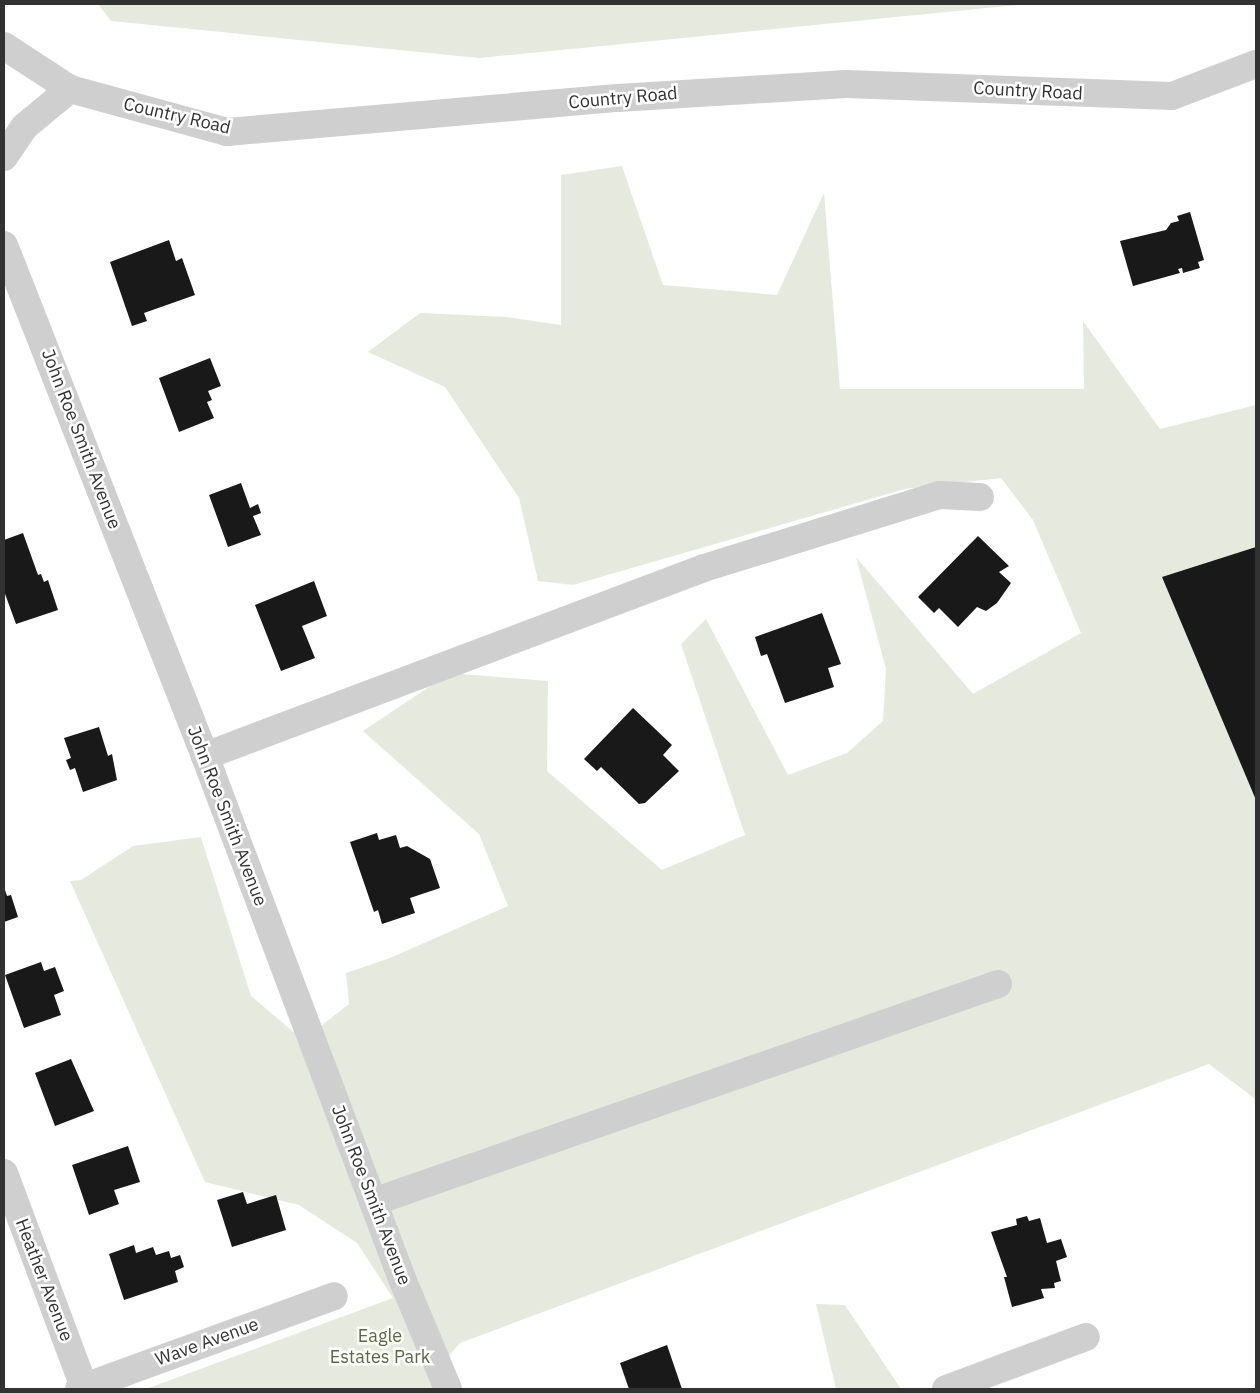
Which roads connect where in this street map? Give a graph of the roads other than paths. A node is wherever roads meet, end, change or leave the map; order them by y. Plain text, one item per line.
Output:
1 (4, 46) edge
2 (1256, 64) edge
3 (70, 89) junction
4 (4, 157) edge
5 (8, 262) edge
6 (980, 497) dead end
7 (205, 756) junction
8 (998, 984) dead end
9 (4, 1174) edge
10 (373, 1202) junction
11 (334, 1296) dead end
12 (1086, 1337) dead end
13 (82, 1388) edge
14 (448, 1389) edge
15 (946, 1389) edge

1 - 3 street, Country Road
2 - 3 street, Country Road
3 - 4 street
5 - 7 street, John Roe Smith Avenue
6 - 7 street
7 - 10 street, John Roe Smith Avenue
8 - 10 street
9 - 13 street, Heather Avenue
10 - 14 street, John Roe Smith Avenue
11 - 13 street, Wave Avenue
12 - 15 street

